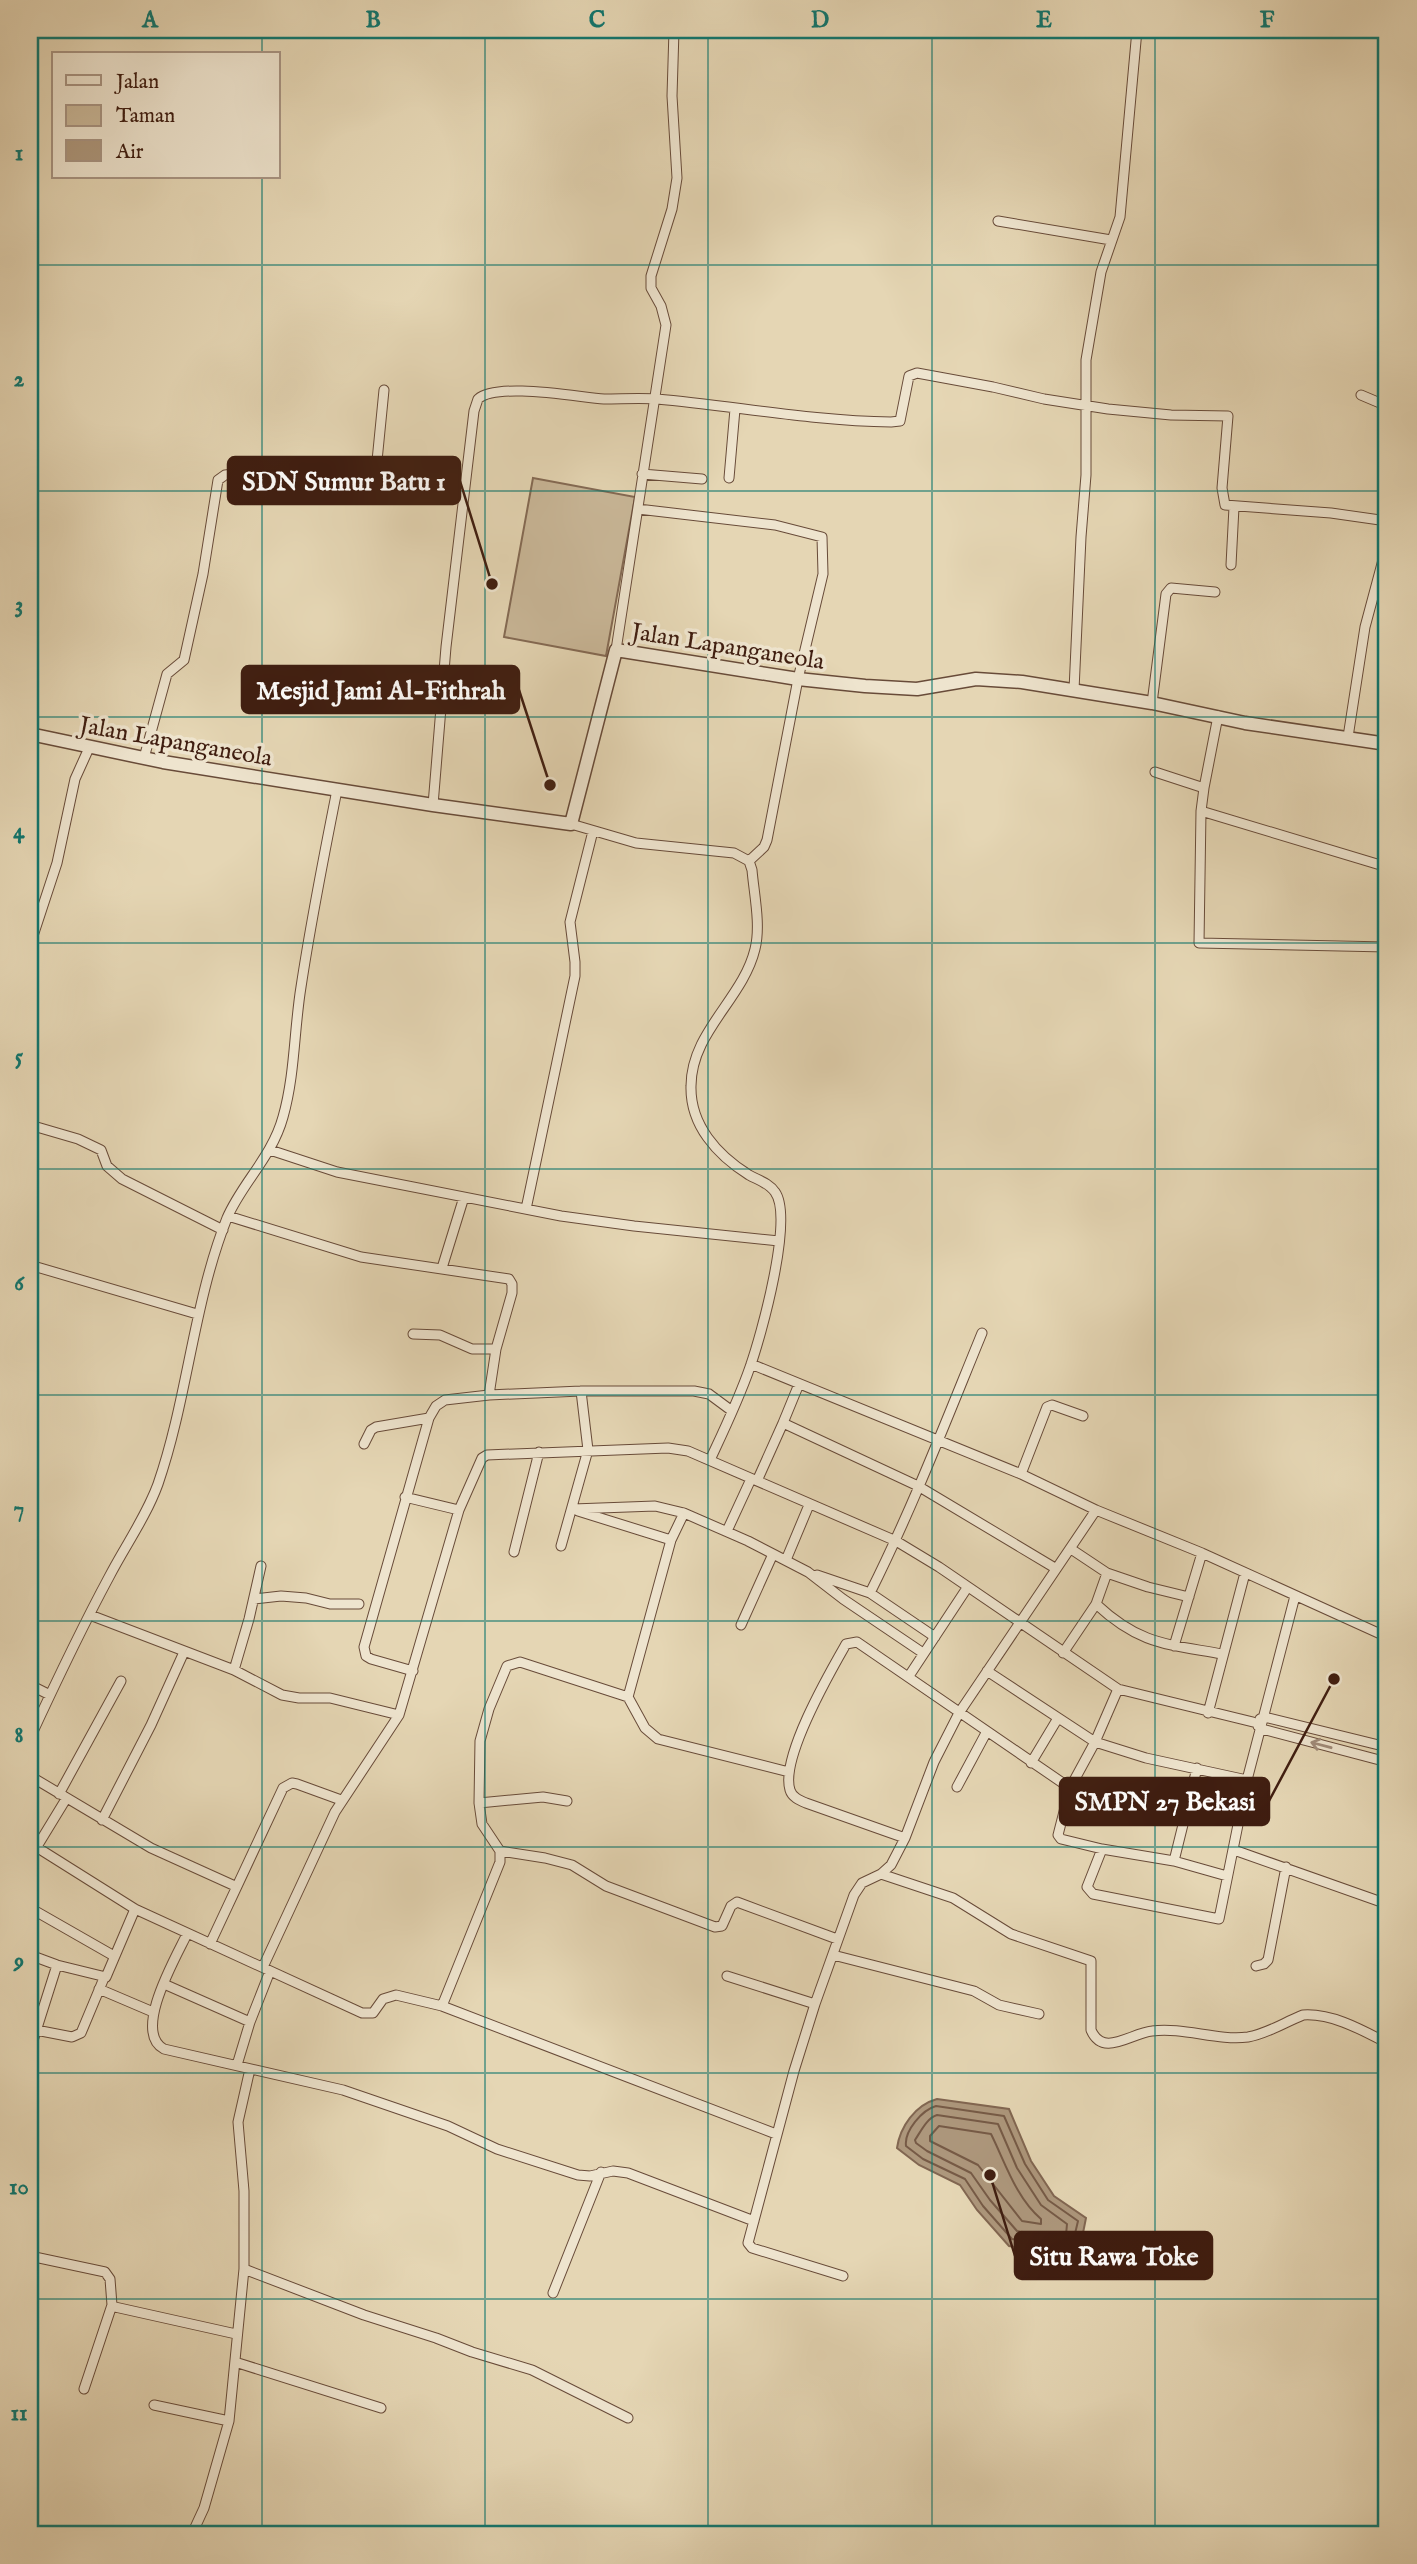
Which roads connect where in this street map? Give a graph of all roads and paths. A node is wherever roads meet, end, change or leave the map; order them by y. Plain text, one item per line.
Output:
1 (674, 30) edge
2 (1137, 30) edge
3 (998, 221) dead end
4 (1111, 240) junction
5 (384, 390) dead end
6 (1361, 395) dead end
7 (655, 399) junction
8 (1086, 404) junction
9 (1387, 406) edge
10 (735, 409) junction
11 (642, 474) junction
12 (729, 478) dead end
13 (702, 479) dead end
14 (376, 481) junction
15 (464, 489) junction
16 (1234, 507) junction
17 (638, 509) junction
18 (1387, 521) edge
19 (1387, 545) edge
20 (1231, 565) dead end
21 (1215, 592) dead end
22 (616, 650) junction
23 (799, 679) junction
24 (1074, 690) junction
25 (1152, 702) junction
26 (1218, 716) junction
27 (30, 734) edge
28 (1348, 737) junction
29 (1387, 744) edge
30 (89, 748) junction
31 (144, 758) junction
32 (1155, 772) dead end
33 (1204, 788) junction
34 (337, 789) junction
35 (433, 805) junction
36 (1201, 811) junction
37 (571, 824) junction
38 (593, 831) junction
39 (749, 861) junction
40 (1387, 867) edge
41 (30, 945) edge
42 (1387, 947) edge
43 (30, 1125) edge
44 (270, 1150) junction
45 (464, 1197) junction
46 (526, 1209) junction
47 (228, 1216) junction
48 (223, 1230) junction
49 (779, 1241) junction
50 (30, 1265) edge
51 (442, 1268) junction
52 (197, 1314) junction
53 (413, 1334) dead end
54 (982, 1334) dead end
55 (496, 1349) junction
56 (751, 1364) junction
57 (799, 1384) junction
58 (581, 1391) junction
59 (489, 1395) junction
60 (732, 1411) junction
61 (1083, 1416) dead end
62 (429, 1418) junction
63 (783, 1423) junction
64 (939, 1441) junction
65 (364, 1444) dead end
66 (588, 1450) junction
67 (539, 1452) junction
68 (710, 1460) junction
69 (1021, 1474) junction
70 (754, 1480) junction
71 (918, 1486) junction
72 (405, 1497) junction
73 (809, 1505) junction
74 (573, 1509) junction
75 (459, 1510) junction
76 (1096, 1510) junction
77 (684, 1513) junction
78 (727, 1531) junction
79 (671, 1540) junction
80 (896, 1541) junction
81 (561, 1546) dead end
82 (1071, 1549) junction
83 (514, 1552) dead end
84 (1202, 1553) junction
85 (773, 1554) junction
86 (786, 1560) junction
87 (261, 1566) dead end
88 (1055, 1568) junction
89 (808, 1572) junction
90 (1107, 1573) junction
91 (1245, 1573) junction
92 (967, 1588) junction
93 (870, 1593) junction
94 (1296, 1596) junction
95 (1189, 1597) junction
96 (254, 1599) junction
97 (359, 1604) dead end
98 (1096, 1604) junction
99 (90, 1615) junction
100 (1018, 1623) junction
101 (741, 1625) dead end
102 (935, 1637) junction
103 (1387, 1637) edge
104 (1174, 1646) junction
105 (184, 1652) junction
106 (923, 1653) junction
107 (1063, 1653) junction
108 (1222, 1654) junction
109 (234, 1670) junction
110 (413, 1671) junction
111 (987, 1671) junction
112 (909, 1676) junction
113 (121, 1681) dead end
114 (30, 1685) edge
115 (1118, 1689) junction
116 (50, 1695) junction
117 (628, 1697) junction
118 (959, 1713) junction
119 (1208, 1713) junction
120 (399, 1716) junction
121 (1264, 1717) junction
122 (1058, 1718) junction
123 (1253, 1722) junction
124 (1262, 1729) junction
125 (986, 1733) junction
126 (30, 1738) edge
127 (1095, 1742) junction
128 (1387, 1746) edge
129 (1387, 1762) edge
130 (1031, 1763) junction
131 (1196, 1768) junction
132 (789, 1772) junction
133 (30, 1776) edge
134 (1247, 1780) junction
135 (957, 1787) dead end
136 (1070, 1788) junction
137 (62, 1796) junction
138 (341, 1800) junction
139 (567, 1801) dead end
140 (479, 1803) junction
141 (1186, 1812) junction
142 (1240, 1816) junction
143 (102, 1820) junction
144 (905, 1839) junction
145 (33, 1845) edge
146 (1102, 1849) junction
147 (1234, 1850) junction
148 (500, 1851) junction
149 (30, 1857) edge
150 (1174, 1861) junction
151 (1286, 1867) junction
152 (880, 1874) junction
153 (1227, 1875) junction
154 (235, 1886) junction
155 (1387, 1904) edge
156 (30, 1908) edge
157 (135, 1909) junction
158 (187, 1934) junction
159 (837, 1939) junction
160 (210, 1944) junction
161 (30, 1955) edge
162 (833, 1955) junction
163 (114, 1956) junction
164 (57, 1965) junction
165 (1256, 1966) dead end
166 (266, 1969) junction
167 (727, 1976) dead end
168 (104, 1978) junction
169 (164, 1984) junction
170 (99, 1989) junction
171 (815, 2004) junction
172 (442, 2006) junction
173 (153, 2012) junction
174 (1039, 2014) dead end
175 (250, 2022) junction
176 (36, 2030) junction
177 (1387, 2043) edge
178 (30, 2050) edge
179 (237, 2065) junction
180 (250, 2069) junction
181 (776, 2134) junction
182 (601, 2172) junction
183 (754, 2221) junction
184 (30, 2256) edge
185 (244, 2269) junction
186 (843, 2276) dead end
187 (553, 2293) dead end
188 (112, 2305) junction
189 (236, 2334) junction
190 (235, 2362) junction
191 (84, 2389) dead end
192 (154, 2405) dead end
193 (381, 2408) dead end
194 (628, 2418) dead end
195 (229, 2421) junction
196 (192, 2534) edge

1 - 7 street
2 - 4 street
3 - 4 street
4 - 8 street
5 - 14 street
6 - 9 street
7 - 10 street
7 - 11 street
7 - 15 street
8 - 10 street
8 - 16 street
8 - 24 street
10 - 12 street
11 - 13 street
11 - 17 street
14 - 15 street
14 - 31 street
15 - 35 street
16 - 18 street
16 - 20 street
17 - 22 street
17 - 23 street
19 - 28 street
21 - 25 street
22 - 23 street, Jalan Lapanganeola
22 - 37 street, Jalan Lapanganeola
23 - 24 street, Jalan Lapanganeola
23 - 39 street
24 - 25 street, Jalan Lapanganeola
25 - 26 street, Jalan Lapanganeola
26 - 28 street, Jalan Lapanganeola
26 - 33 street
27 - 30 street, Jalan Lapanganeola
28 - 29 street, Jalan Lapanganeola
30 - 31 street, Jalan Lapanganeola
30 - 41 street
31 - 34 street, Jalan Lapanganeola
32 - 33 street
33 - 36 street
34 - 35 street, Jalan Lapanganeola
34 - 44 street
35 - 37 street, Jalan Lapanganeola
36 - 40 street
36 - 42 street
37 - 38 street
38 - 39 street
38 - 46 street
39 - 49 street
43 - 48 street
44 - 45 street
44 - 47 street
45 - 46 street
45 - 51 street
46 - 49 street
47 - 48 street
47 - 51 street
48 - 52 street
49 - 56 street
50 - 52 street
51 - 55 street
52 - 99 street
53 - 55 street
54 - 64 street
55 - 59 street
56 - 57 street
56 - 60 street
57 - 63 street
57 - 64 street
58 - 59 street
58 - 60 street
58 - 66 street
59 - 62 street
60 - 68 street
61 - 69 street
62 - 65 street
62 - 72 street
63 - 70 street
63 - 71 street
64 - 69 street
64 - 71 street
66 - 67 street
66 - 68 street
66 - 74 street
67 - 75 street
67 - 83 street
68 - 70 street
69 - 76 street
70 - 73 street
70 - 78 street
71 - 80 street
71 - 88 street
72 - 75 street
72 - 110 street
73 - 80 street
73 - 86 street
74 - 77 street
74 - 79 street
74 - 81 street
75 - 110 street
76 - 82 street
76 - 84 street
77 - 78 street
77 - 79 street
78 - 85 street
79 - 117 street
80 - 92 street
80 - 93 street
82 - 88 street
82 - 90 street
84 - 91 street
84 - 95 street
85 - 86 street
85 - 101 street
86 - 89 street
87 - 96 street
88 - 100 street
89 - 93 street
89 - 106 street
90 - 95 street
90 - 98 street
91 - 94 street
91 - 108 street
92 - 100 street
92 - 102 street
93 - 102 street
94 - 103 street
94 - 121 street
95 - 104 street
96 - 97 street
96 - 109 street
98 - 104 street
98 - 107 street
99 - 105 street
99 - 116 street
100 - 107 street
100 - 111 street
102 - 106 street
104 - 108 street
105 - 109 street
105 - 143 street
106 - 112 street
107 - 115 street
108 - 119 street
109 - 120 street
110 - 120 street
111 - 118 street
111 - 122 street
112 - 118 street
112 - 132 street
113 - 137 street
114 - 116 street
115 - 119 street
115 - 127 street
116 - 126 street
117 - 132 street
117 - 140 street
118 - 125 street
118 - 144 street
119 - 123 street
120 - 138 street
121 - 123 street
121 - 124 street
121 - 128 street
122 - 127 street
122 - 130 street
123 - 124 street
129 -> 124 street
124 - 134 street
125 - 130 street
125 - 135 street
127 - 131 street
127 - 136 street
130 - 136 street
131 - 134 street
131 - 141 street
132 - 144 street
133 - 137 street
134 - 142 street
136 - 141 street
136 - 146 street
137 - 143 street
137 - 145 street
138 - 154 street
138 - 166 street
139 - 140 street
140 - 148 street
141 - 142 street
141 - 150 street
142 - 147 street
143 - 154 street
144 - 152 street
145 - 149 street
145 - 157 street
146 - 150 street
146 - 153 street
147 - 151 street
147 - 153 street
148 - 159 street
148 - 172 street
150 - 153 street
151 - 155 street
151 - 165 street
152 - 159 street
152 - 177 street
154 - 160 street
156 - 163 street
157 - 158 street
157 - 163 street
158 - 160 street
158 - 169 street
159 - 162 street
160 - 166 street
161 - 164 street
162 - 171 street
162 - 174 street
163 - 168 street
164 - 168 street
164 - 176 street
166 - 172 street
166 - 175 street
167 - 171 street
168 - 170 street
169 - 173 street
169 - 175 street
170 - 173 street
170 - 176 street
171 - 181 street
172 - 181 street
173 - 179 street
175 - 179 street
176 - 178 street
179 - 180 street
180 - 182 street
180 - 185 street
181 - 183 street
182 - 183 street
182 - 187 street
183 - 186 street
184 - 188 street
185 - 189 street
185 - 194 street
188 - 189 street
188 - 191 street
189 - 190 street
190 - 193 street
190 - 195 street
192 - 195 street
195 - 196 street

